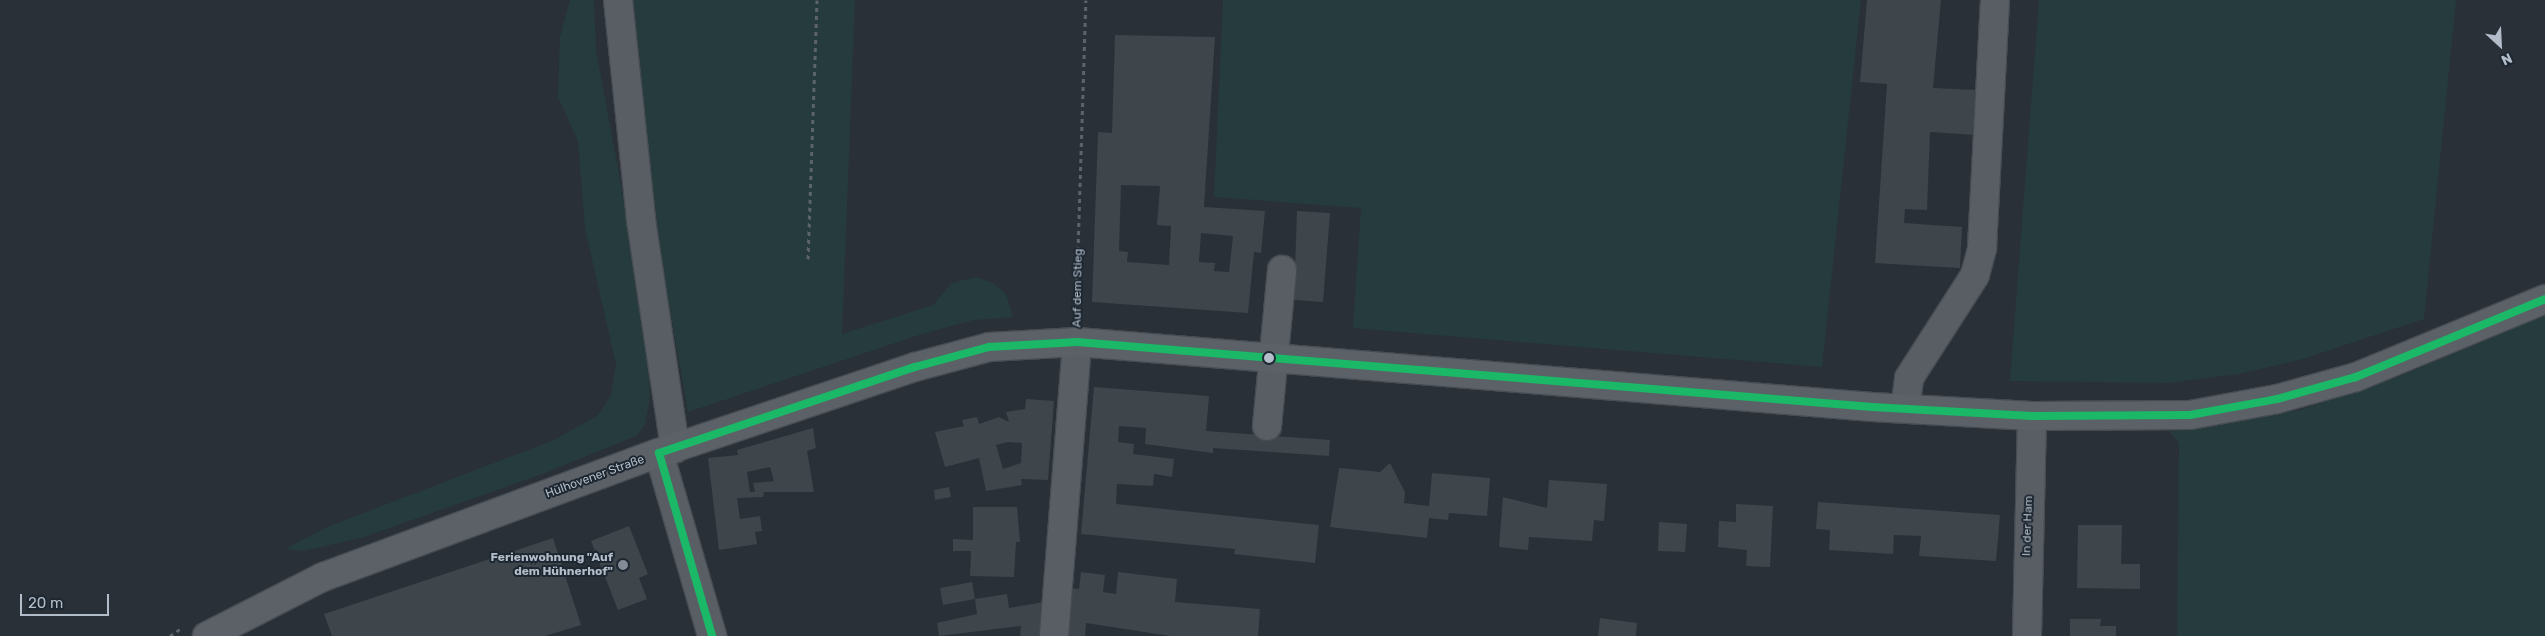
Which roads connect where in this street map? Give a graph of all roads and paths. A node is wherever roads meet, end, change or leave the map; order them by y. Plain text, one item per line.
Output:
1 (618, 0) edge
2 (817, 0) edge
3 (1086, 0) edge
4 (1995, 0) edge
5 (808, 258) dead end
6 (1282, 270) dead end
7 (2545, 299) edge
8 (1080, 325) junction
9 (1275, 357) junction
10 (1905, 408) junction
11 (2032, 416) junction
12 (1267, 426) dead end
13 (667, 451) junction
14 (207, 636) edge
15 (712, 636) edge
16 (1054, 636) edge
17 (2027, 636) edge

1 - 13 street
2 - 5 path
3 - 8 path, Auf dem Stieg
4 - 10 street
6 - 9 street
7 - 11 main road, Hülhovener Straße
8 - 9 main road, Hülhovener Straße
8 - 13 main road, Hülhovener Straße
8 - 16 street, Auf dem Stieg
9 - 10 main road, Hülhovener Straße
9 - 12 street
10 - 11 main road, Hülhovener Straße
11 - 17 street, In der Ham
13 - 14 main road, Hülhovener Straße
13 - 15 street

